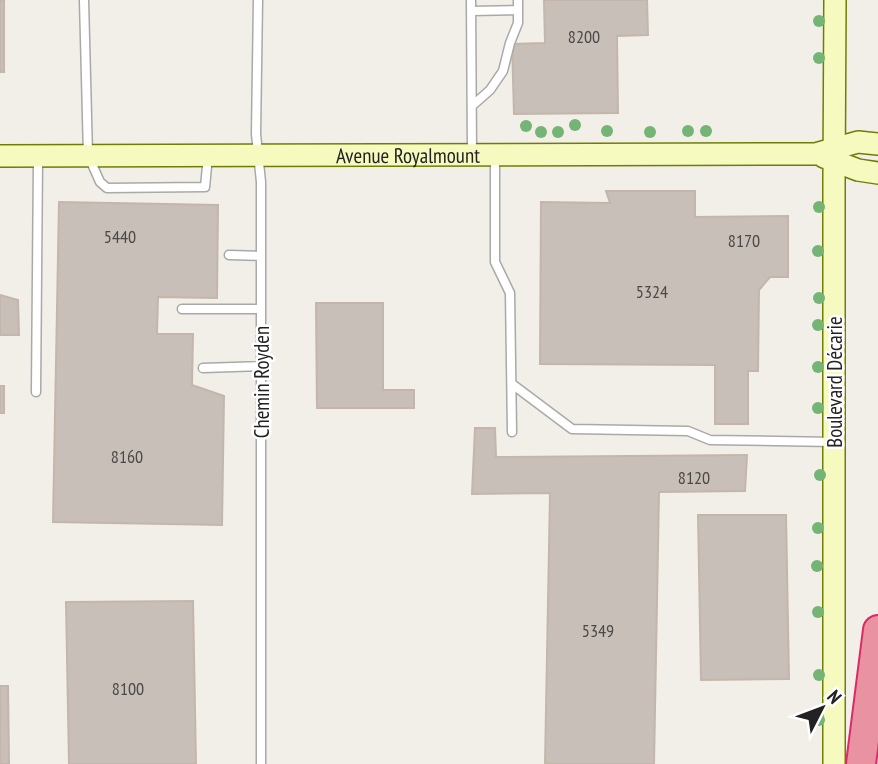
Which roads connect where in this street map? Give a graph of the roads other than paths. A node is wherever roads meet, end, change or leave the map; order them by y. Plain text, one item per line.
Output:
1 (84, 0) edge
2 (258, 0) edge
3 (471, 0) edge
4 (517, 0) edge
5 (835, 0) edge
6 (471, 10) junction
7 (518, 10) junction
8 (473, 105) junction
9 (878, 144) edge
10 (472, 154) junction
11 (495, 154) junction
12 (88, 155) junction
13 (208, 155) junction
14 (258, 155) junction
15 (836, 155) junction
16 (0, 156) edge
17 (38, 156) junction
18 (878, 173) edge
19 (229, 255) dead end
20 (261, 256) junction
21 (183, 309) dead end
22 (260, 309) junction
23 (260, 366) junction
24 (203, 368) dead end
25 (512, 384) junction
26 (36, 392) dead end
27 (512, 432) dead end
28 (834, 442) junction
29 (878, 630) edge
30 (261, 764) edge
31 (834, 764) edge
32 (861, 764) edge

1 - 12 lane
2 - 14 lane, Chemin Royden
3 - 6 lane
4 - 7 lane
5 - 15 street, Boulevard Décarie
6 - 7 lane
6 - 8 lane
7 - 8 lane
8 - 10 lane
9 - 15 street
10 - 11 street, Avenue Royalmount
10 - 14 street, Avenue Royalmount
11 - 15 street, Avenue Royalmount
11 - 25 lane
12 - 13 street, Avenue Royalmount
12 - 13 lane
12 - 17 street, Avenue Royalmount
13 - 14 street, Avenue Royalmount
14 - 20 lane, Chemin Royden
15 - 18 street
15 - 28 street, Boulevard Décarie
16 - 17 street, Avenue Royalmount
17 - 26 lane
19 - 20 lane
20 - 22 lane, Chemin Royden
21 - 22 lane
22 - 23 lane, Chemin Royden
23 - 24 lane
23 - 30 lane, Chemin Royden
25 - 27 lane
25 - 28 lane
28 - 31 street, Boulevard Décarie
29 - 32 highway

